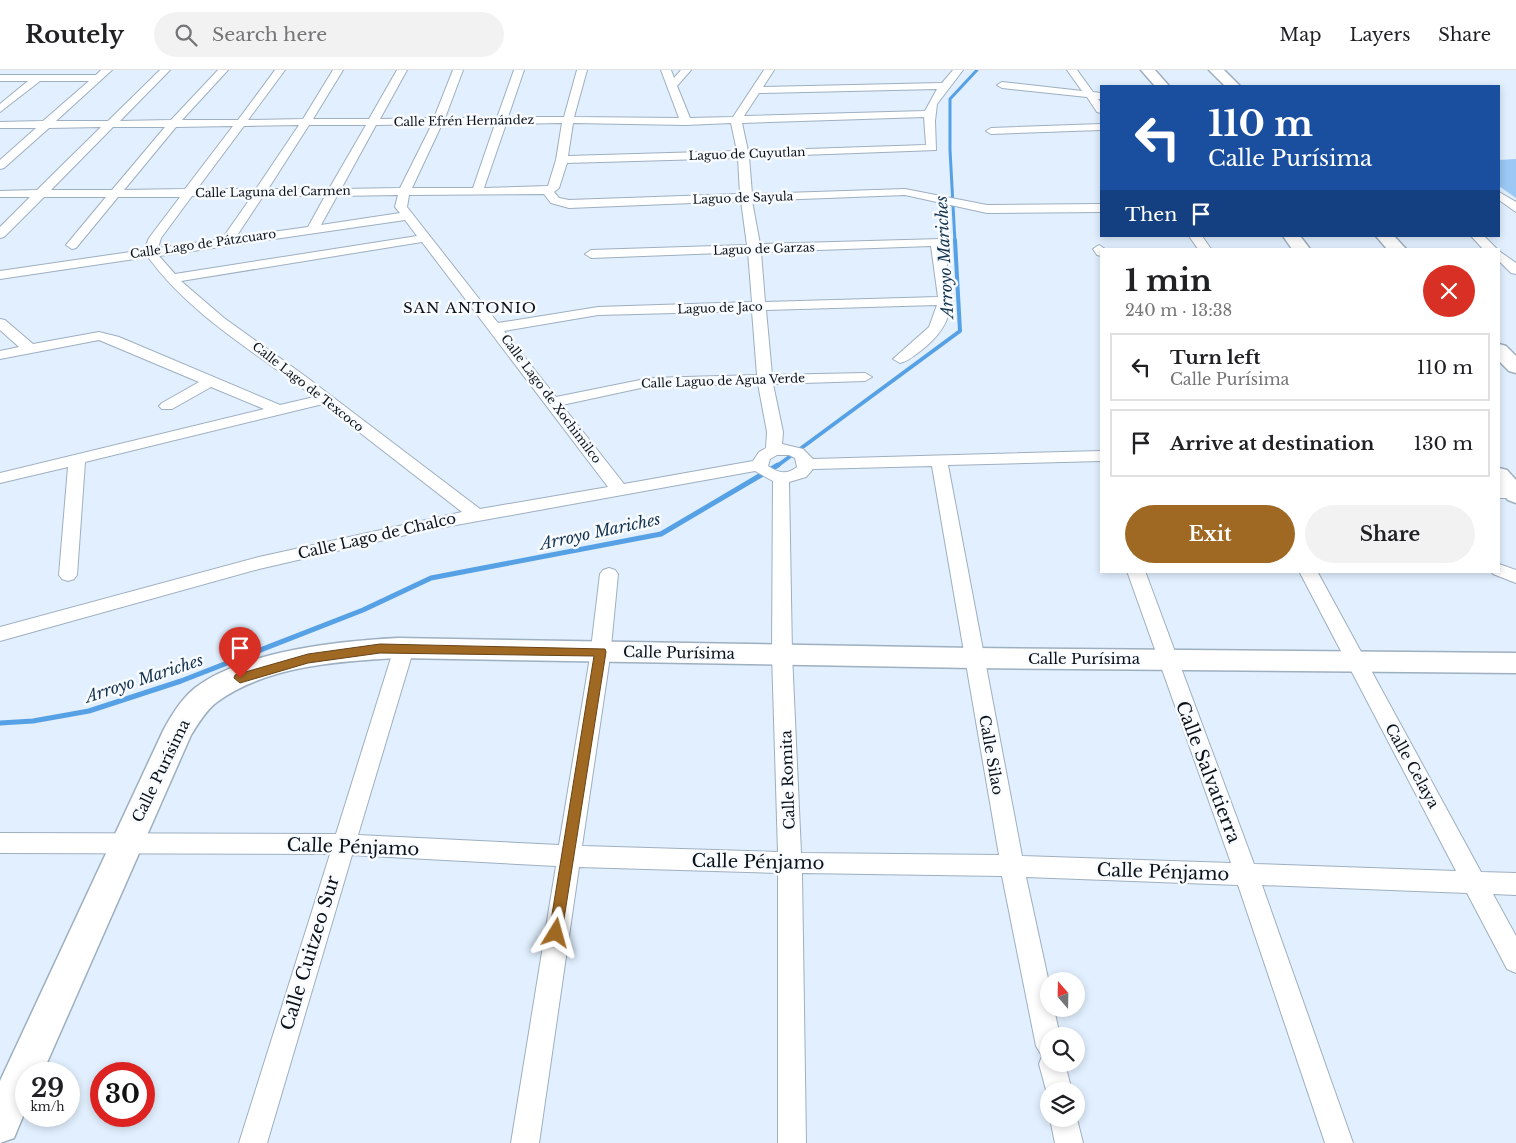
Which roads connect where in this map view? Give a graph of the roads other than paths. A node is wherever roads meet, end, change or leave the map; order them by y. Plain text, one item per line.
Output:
1 (107, 70) edge
2 (165, 70) edge
3 (222, 70) edge
4 (280, 70) edge
5 (338, 70) edge
6 (402, 70) edge
7 (458, 70) edge
8 (519, 70) edge
9 (582, 70) edge
10 (666, 70) edge
11 (686, 70) edge
12 (768, 70) edge
13 (958, 70) edge
14 (1072, 70) edge
15 (1148, 70) edge
16 (1216, 70) edge
17 (0, 78) edge
18 (38, 78) junction
19 (99, 78) junction
20 (673, 85) junction
21 (1002, 85) dead end
22 (1161, 85) edge
23 (1232, 85) edge
24 (944, 86) junction
25 (755, 90) junction
26 (1089, 95) junction
27 (1100, 96) edge
28 (0, 109) edge
29 (1100, 109) edge
30 (928, 114) junction
31 (568, 120) junction
32 (736, 120) junction
33 (501, 121) junction
34 (306, 122) junction
35 (373, 122) junction
36 (438, 122) junction
37 (686, 122) junction
38 (239, 123) junction
39 (173, 124) junction
40 (0, 125) edge
41 (109, 125) junction
42 (45, 126) junction
43 (1100, 127) edge
44 (991, 130) dead end
45 (932, 148) joint
46 (743, 155) junction
47 (562, 160) junction
48 (0, 166) edge
49 (334, 191) junction
50 (547, 191) junction
51 (259, 192) junction
52 (404, 192) junction
53 (477, 192) junction
54 (40, 193) junction
55 (116, 193) junction
56 (188, 193) junction
57 (0, 194) edge
58 (1500, 196) edge
59 (746, 197) junction
60 (1100, 208) edge
61 (1516, 208) edge
62 (407, 216) junction
63 (313, 228) junction
64 (0, 234) edge
65 (1196, 237) edge
66 (1291, 237) edge
67 (1385, 237) edge
68 (1478, 237) edge
69 (426, 238) junction
70 (227, 241) junction
71 (937, 242) joint
72 (72, 245) dead end
73 (1204, 248) edge
74 (1300, 248) edge
75 (1395, 248) edge
76 (1490, 248) edge
77 (754, 249) junction
78 (150, 252) junction
79 (592, 254) dead end
80 (0, 275) edge
81 (171, 279) junction
82 (945, 301) junction
83 (760, 307) junction
84 (0, 323) edge
85 (496, 328) junction
86 (30, 349) junction
87 (0, 356) edge
88 (900, 359) dead end
89 (865, 377) dead end
90 (765, 379) junction
91 (209, 382) junction
92 (325, 399) junction
93 (553, 402) junction
94 (167, 406) dead end
95 (281, 411) junction
96 (774, 450) junction
97 (801, 457) junction
98 (77, 458) junction
99 (1099, 461) edge
100 (939, 462) junction
101 (760, 466) junction
102 (777, 477) junction
103 (1500, 477) edge
104 (0, 478) edge
105 (619, 489) junction
106 (1511, 494) edge
107 (475, 514) junction
108 (1500, 570) edge
109 (1137, 573) edge
110 (1309, 573) edge
111 (609, 574) dead end
112 (68, 575) dead end
113 (1516, 577) edge
114 (0, 634) edge
115 (404, 648) junction
116 (600, 652) junction
117 (782, 654) junction
118 (973, 658) junction
119 (1166, 660) junction
120 (1354, 660) junction
121 (1516, 663) edge
122 (0, 843) edge
123 (126, 843) junction
124 (342, 844) junction
125 (568, 856) junction
126 (790, 863) junction
127 (1012, 866) junction
128 (1247, 876) junction
129 (1476, 882) junction
130 (1516, 884) edge
131 (1516, 961) edge
132 (1045, 1027) edge
133 (1, 1120) edge
134 (1066, 1127) edge
135 (253, 1143) edge
136 (526, 1143) edge
137 (792, 1143) edge
138 (1069, 1143) edge
139 (1339, 1143) edge

1 - 19 street
2 - 41 street
3 - 39 street
4 - 38 street
5 - 34 street
6 - 35 street
7 - 36 street
8 - 33 street
9 - 31 street
10 - 20 street
11 - 20 street
12 - 25 street
13 - 24 street
14 - 26 street
15 - 22 street
16 - 23 street
17 - 18 street
18 - 19 street
18 - 28 street
19 - 42 street
20 - 37 street
21 - 26 street
24 - 25 street
24 - 30 street
25 - 32 street
26 - 27 street
26 - 29 street
30 - 32 street, Calle Efrén Hernández
30 - 45 street
31 - 33 street, Calle Efrén Hernández
31 - 37 street, Calle Efrén Hernández
31 - 47 street
32 - 37 street, Calle Efrén Hernández
32 - 46 street
33 - 36 street, Calle Efrén Hernández
33 - 53 street
34 - 35 street, Calle Efrén Hernández
34 - 38 street, Calle Efrén Hernández
34 - 51 street
35 - 36 street, Calle Efrén Hernández
35 - 49 street
36 - 52 street
38 - 39 street, Calle Efrén Hernández
38 - 56 street
39 - 41 street, Calle Efrén Hernández
39 - 55 street
40 - 42 street, Calle Efrén Hernández
41 - 42 street, Calle Efrén Hernández
41 - 54 street
42 - 48 street
43 - 44 street
45 - 46 street, Laguo de Cuyutlan
46 - 47 street, Laguo de Cuyutlan
46 - 59 street
47 - 50 street
49 - 51 street, Calle Laguna del Carmen
49 - 52 street, Calle Laguna del Carmen
49 - 63 street
50 - 53 street, Calle Laguna del Carmen
50 - 59 street, Laguo de Sayula
51 - 56 street, Calle Laguna del Carmen
51 - 70 street
52 - 53 street, Calle Laguna del Carmen
52 - 62 street
54 - 55 street, Calle Laguna del Carmen
54 - 57 street, Calle Laguna del Carmen
54 - 64 street
55 - 56 street, Calle Laguna del Carmen
55 - 72 street
56 - 78 street
58 - 61 street
59 - 60 street, Laguo de Sayula
59 - 77 street
62 - 63 street, Calle Lago de Pátzcuaro
62 - 69 street, Calle Lago de Xochimilco
63 - 70 street, Calle Lago de Pátzcuaro
65 - 73 street
66 - 74 street
67 - 75 street
68 - 76 street
69 - 81 street
69 - 85 street, Calle Lago de Xochimilco
70 - 78 street, Calle Lago de Pátzcuaro
71 - 77 street, Laguo de Garzas
71 - 82 street
77 - 79 street, Laguo de Garzas
77 - 83 street
78 - 80 street, Calle Lago de Pátzcuaro
78 - 81 street, Calle Lago de Texcoco
81 - 92 street, Calle Lago de Texcoco
82 - 83 street, Laguo de Jaco
82 - 88 street
83 - 85 street, Laguo de Jaco
83 - 90 street
84 - 86 street
85 - 93 street, Calle Lago de Xochimilco
86 - 87 street
86 - 91 street
89 - 90 street, Calle Laguo de Agua Verde
90 - 93 street, Calle Laguo de Agua Verde
90 - 96 street
91 - 94 street
91 - 95 street
92 - 95 street
92 - 107 street, Calle Lago de Texcoco
93 - 105 street, Calle Lago de Xochimilco
95 - 98 street
96 - 97 street
96 - 101 street
97 - 100 street
97 - 102 street
98 - 104 street
98 - 112 street
99 - 100 street
100 - 118 street, Calle Silao
101 - 102 street
101 - 105 street, Calle Lago de Chalco
102 - 117 street, Calle Romita
103 - 106 street
105 - 107 street, Calle Lago de Chalco
107 - 114 street, Calle Lago de Chalco
108 - 113 street
109 - 119 street, Calle Salvatierra
110 - 120 street, Calle Celaya
111 - 116 street
115 - 116 street, Calle Purísima
115 - 123 street, Calle Purísima
115 - 124 street, Calle Cuitzeo Sur
116 - 117 street, Calle Purísima
116 - 125 street
117 - 118 street, Calle Purísima
117 - 126 street, Calle Romita
118 - 119 street, Calle Purísima
118 - 127 street, Calle Silao
119 - 120 street, Calle Purísima
119 - 128 street, Calle Salvatierra
120 - 121 street, Calle Purísima
120 - 129 street, Calle Celaya
122 - 123 street, Calle Pénjamo
123 - 124 street, Calle Pénjamo
123 - 133 street, Calle Purísima
124 - 125 street, Calle Pénjamo
124 - 135 street, Calle Cuitzeo Sur
125 - 126 street, Calle Pénjamo
125 - 136 street
126 - 127 street, Calle Pénjamo
126 - 137 street, Calle Romita
127 - 128 street, Calle Pénjamo
127 - 132 street, Calle Silao
128 - 129 street, Calle Pénjamo
128 - 139 street, Calle Salvatierra
129 - 130 street, Calle Pénjamo
129 - 131 street, Calle Celaya
134 - 138 street

